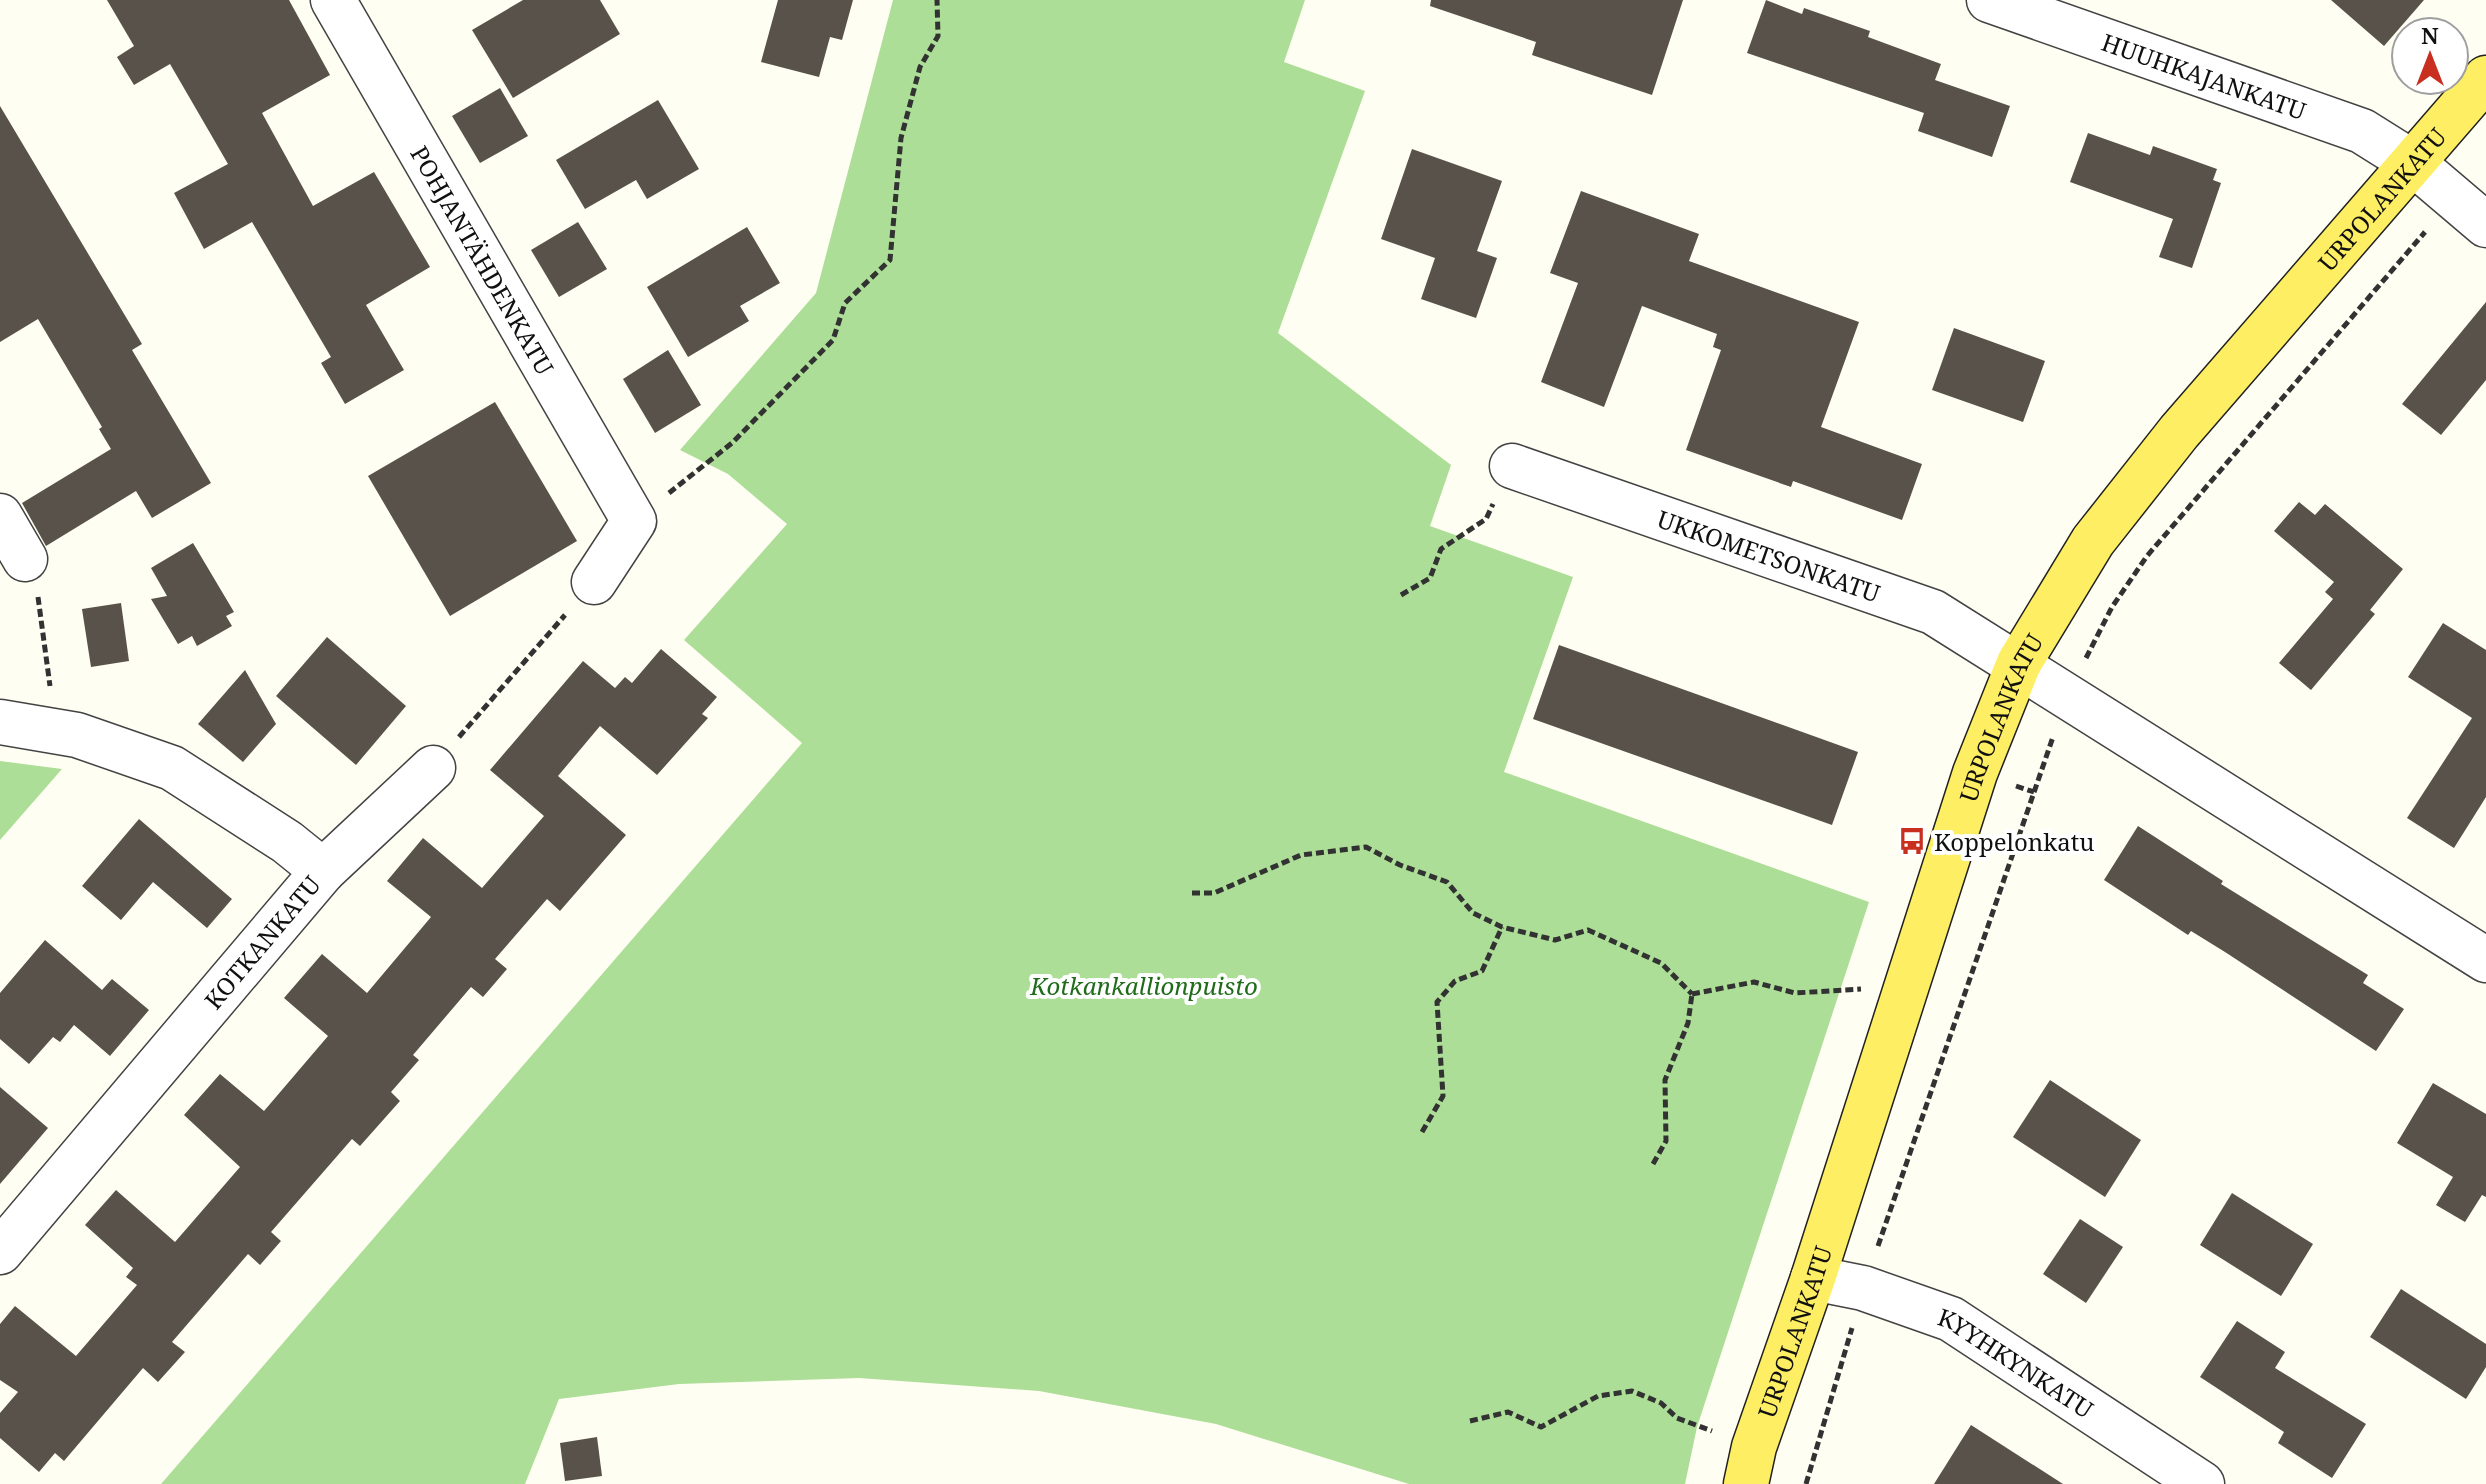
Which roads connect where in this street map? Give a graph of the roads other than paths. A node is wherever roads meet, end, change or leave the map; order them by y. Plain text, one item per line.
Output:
1 (333, 0) edge
2 (1989, 0) edge
3 (2486, 78) edge
4 (2413, 163) junction
5 (2470, 212) edge
6 (1512, 466) road end
7 (0, 516) edge
8 (25, 559) road end
9 (594, 582) road end
10 (2019, 663) junction
11 (0, 722) edge
12 (433, 768) road end
13 (323, 871) junction
14 (2486, 960) edge
15 (0, 1252) edge
16 (1813, 1278) junction
17 (1746, 1484) edge
18 (2202, 1484) edge

1 - 9 street, POHJANTÄHDENKATU
2 - 4 street, HUUHKAJANKATU
3 - 4 main road, URPOLANKATU
4 - 5 street, HUUHKAJANKATU
4 - 10 main road, URPOLANKATU
6 - 10 street, UKKOMETSONKATU
7 - 8 street
10 - 14 street
10 - 16 main road, URPOLANKATU
11 - 13 street, KOTKANKATU
12 - 13 street
13 - 15 street, KOTKANKATU
16 - 17 main road, URPOLANKATU
16 - 18 street, KYYHKYNKATU

